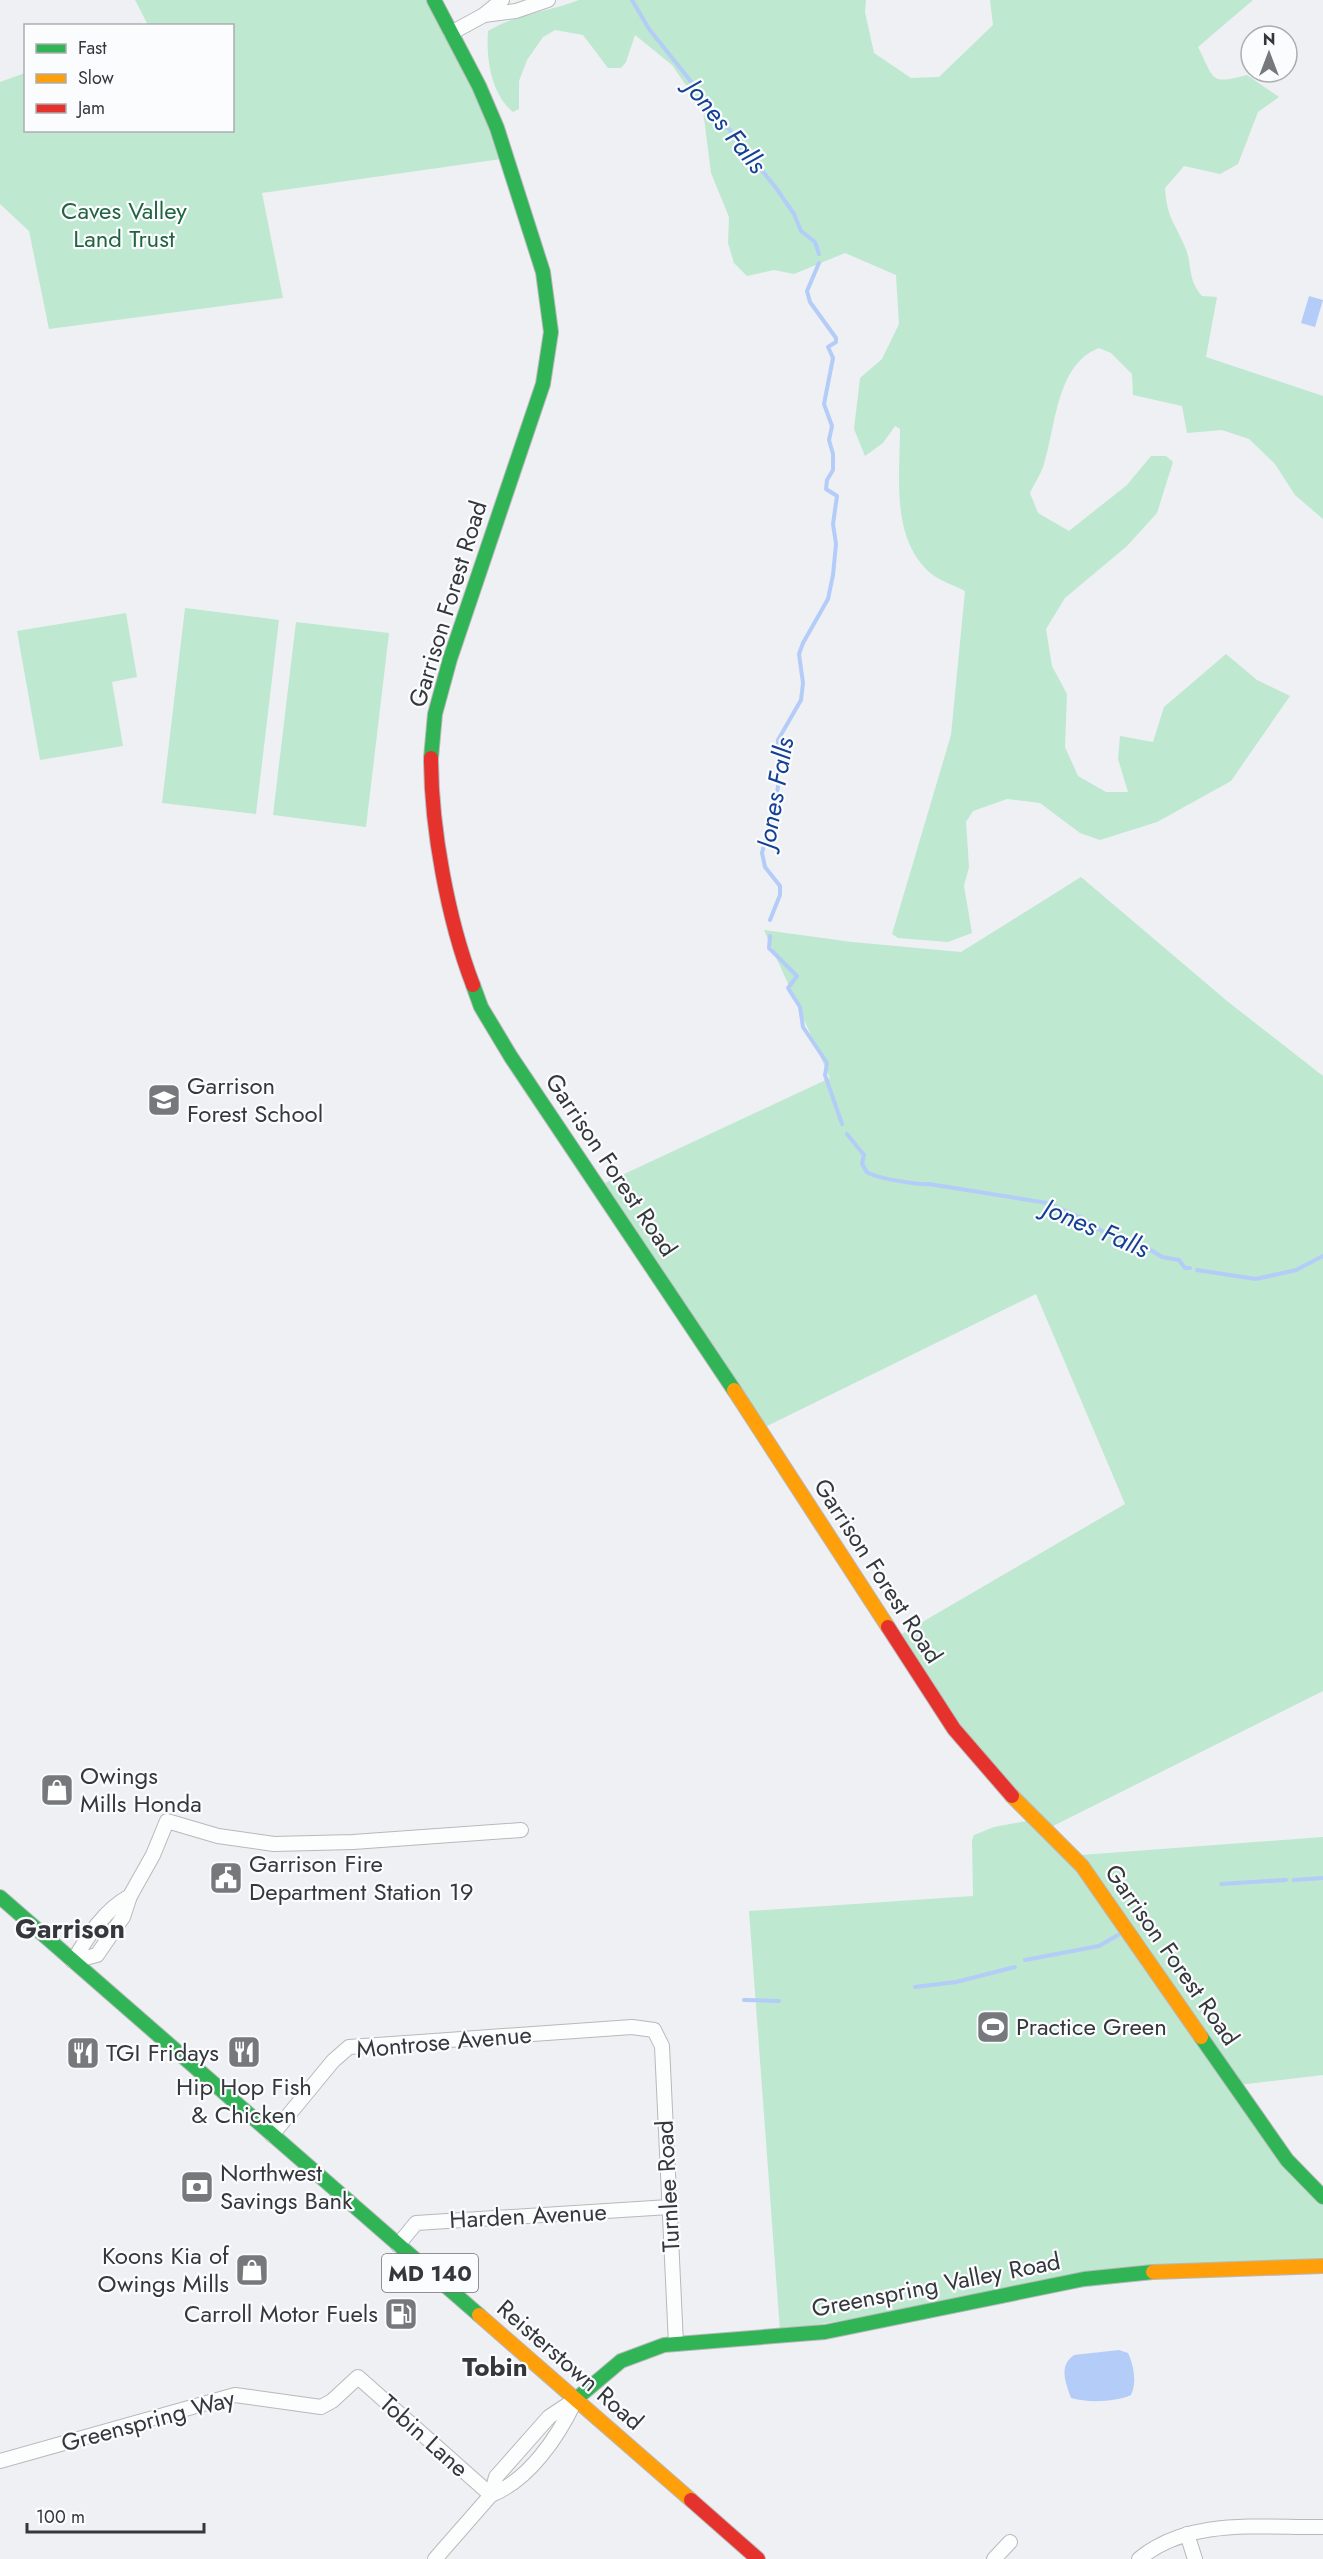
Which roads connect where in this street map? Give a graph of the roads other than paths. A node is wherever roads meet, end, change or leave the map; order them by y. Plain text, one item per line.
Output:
1 (434, 0) edge
2 (502, 0) edge
3 (548, 0) edge
4 (484, 15) junction
5 (451, 33) junction
6 (521, 1830) dead end
7 (0, 1897) edge
8 (74, 1961) junction
9 (654, 2030) joint
10 (272, 2135) junction
11 (1323, 2197) edge
12 (669, 2207) junction
13 (398, 2245) junction
14 (1323, 2266) edge
15 (676, 2344) junction
16 (358, 2377) joint
17 (576, 2400) junction
18 (0, 2461) edge
19 (491, 2495) junction
20 (1323, 2527) edge
21 (1187, 2534) junction
22 (1010, 2542) dead end
23 (435, 2559) edge
24 (758, 2559) edge
25 (994, 2559) edge
26 (1139, 2559) edge
27 (1195, 2559) edge

1 - 5 main road, Garrison Forest Road
2 - 4 street
3 - 4 street
4 - 5 street
5 - 11 main road, Garrison Forest Road
6 - 8 street
7 - 8 main road, Reisterstown Road / MD 140
8 - 10 main road, Reisterstown Road / MD 140
9 - 10 street, Montrose Avenue
9 - 12 street, Turnlee Road
10 - 13 main road, Reisterstown Road / MD 140
12 - 13 street, Harden Avenue
12 - 15 street, Turnlee Road
13 - 17 main road, Reisterstown Road / MD 140
14 - 15 main road, Greenspring Valley Road
15 - 17 main road, Greenspring Valley Road
16 - 18 street, Greenspring Way
16 - 19 street, Tobin Lane
17 - 19 street, Greenspring Valley Road
17 - 24 main road, Reisterstown Road / MD 140
19 - 23 street, Greenspring Valley Road
20 - 21 street
21 - 26 street
21 - 27 street
22 - 25 street

